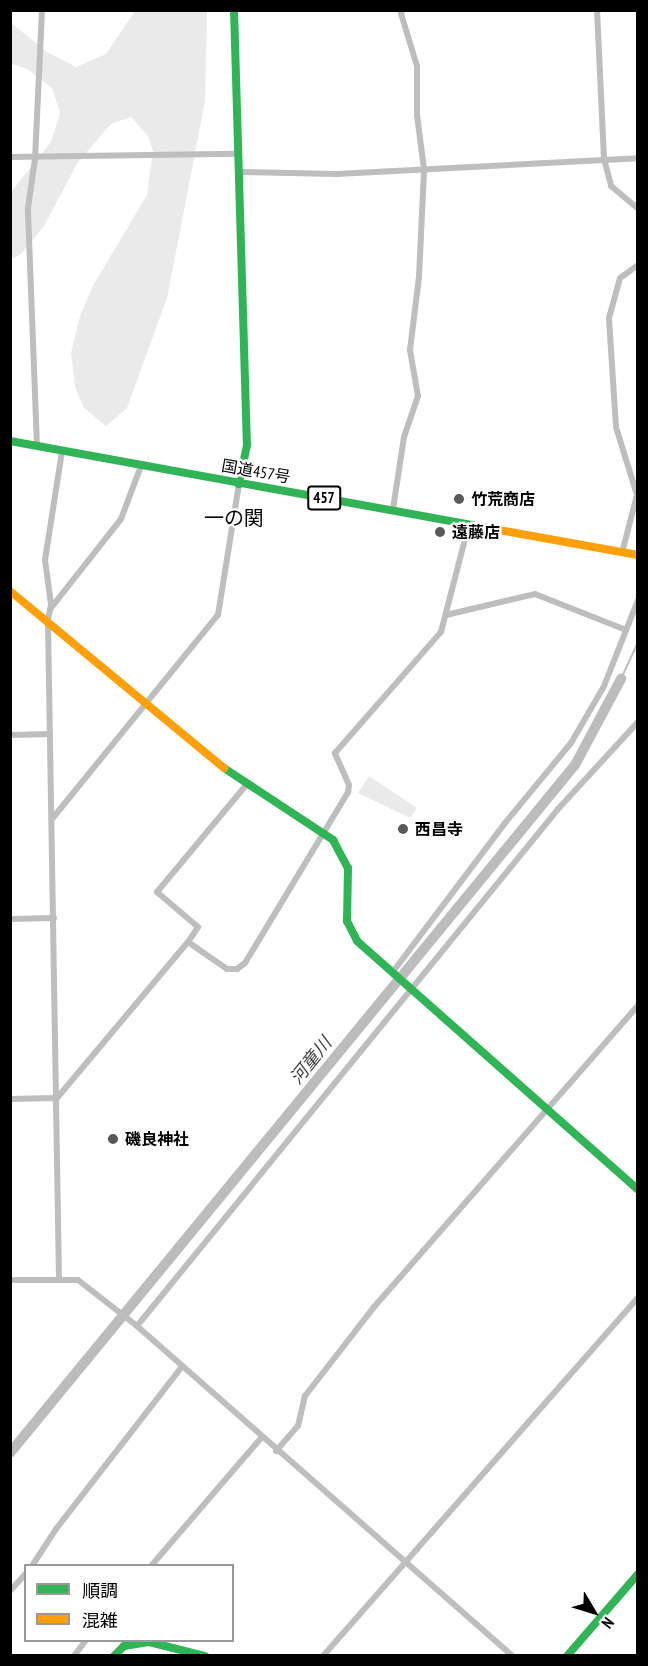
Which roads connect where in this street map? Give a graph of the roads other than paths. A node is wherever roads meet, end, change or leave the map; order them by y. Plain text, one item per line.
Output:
1 (42, 10) edge
2 (234, 10) edge
3 (400, 10) edge
4 (597, 10) edge
5 (237, 153) junction
6 (10, 157) edge
7 (638, 158) edge
8 (34, 159) junction
9 (604, 159) junction
10 (424, 169) junction
11 (239, 172) junction
12 (638, 208) edge
13 (638, 266) edge
14 (10, 441) edge
15 (37, 446) junction
16 (62, 451) junction
17 (141, 466) junction
18 (239, 484) junction
19 (393, 509) junction
20 (469, 524) junction
21 (622, 553) junction
22 (638, 555) edge
23 (10, 591) edge
24 (638, 600) edge
25 (50, 610) junction
26 (446, 615) junction
27 (48, 620) junction
28 (626, 630) junction
29 (146, 704) junction
30 (638, 722) edge
31 (51, 734) junction
32 (10, 735) edge
33 (246, 785) junction
34 (52, 819) junction
35 (324, 833) junction
36 (54, 918) junction
37 (10, 919) edge
38 (188, 942) junction
39 (393, 975) junction
40 (411, 989) junction
41 (638, 1005) edge
42 (57, 1098) junction
43 (10, 1099) edge
44 (546, 1110) junction
45 (638, 1190) edge
46 (58, 1279) junction
47 (10, 1280) edge
48 (638, 1297) edge
49 (136, 1326) junction
50 (181, 1368) junction
51 (261, 1438) junction
52 (276, 1451) junction
53 (404, 1562) junction
54 (35, 1564) edge
55 (153, 1564) edge
56 (638, 1574) edge
57 (24, 1575) edge
58 (10, 1591) edge
59 (85, 1642) edge
60 (121, 1643) edge
61 (74, 1656) edge
62 (114, 1656) edge
63 (205, 1656) edge
64 (323, 1656) edge
65 (512, 1656) edge
66 (567, 1656) edge

1 - 8 street
2 - 5 main road
3 - 10 street
4 - 9 street
5 - 8 street
5 - 11 main road
6 - 8 street
7 - 9 street
8 - 15 street
9 - 10 street
9 - 12 street
10 - 11 street
10 - 19 street
11 - 18 main road
13 - 21 street
14 - 15 main road, 国道457号 / 457
15 - 16 main road, 国道457号 / 457
16 - 17 main road, 国道457号 / 457
16 - 25 street
17 - 18 main road, 国道457号 / 457
17 - 25 street
18 - 19 main road, 国道457号 / 457
18 - 29 street
19 - 20 main road, 国道457号 / 457
20 - 21 main road, 国道457号 / 457
20 - 26 street
21 - 22 main road, 国道457号 / 457
23 - 27 main road
24 - 28 street
25 - 27 street
26 - 28 street
26 - 35 street
27 - 29 main road
27 - 31 street
28 - 39 street
29 - 33 main road
29 - 34 street
30 - 40 street
31 - 32 street
31 - 34 street
33 - 35 main road
33 - 38 street
34 - 36 street
35 - 38 street
35 - 39 main road
36 - 37 street
36 - 42 street
38 - 42 street
39 - 40 main road
40 - 44 main road
40 - 49 street
41 - 44 street
42 - 43 street
42 - 46 street
44 - 45 main road
44 - 52 street
46 - 47 street
46 - 49 street
48 - 53 street
49 - 50 street
50 - 51 street
50 - 54 street
51 - 52 street
51 - 55 street
52 - 53 street
53 - 64 street
53 - 65 street
56 - 66 main road
57 - 58 street
59 - 61 street
60 - 62 main road
60 - 63 main road

